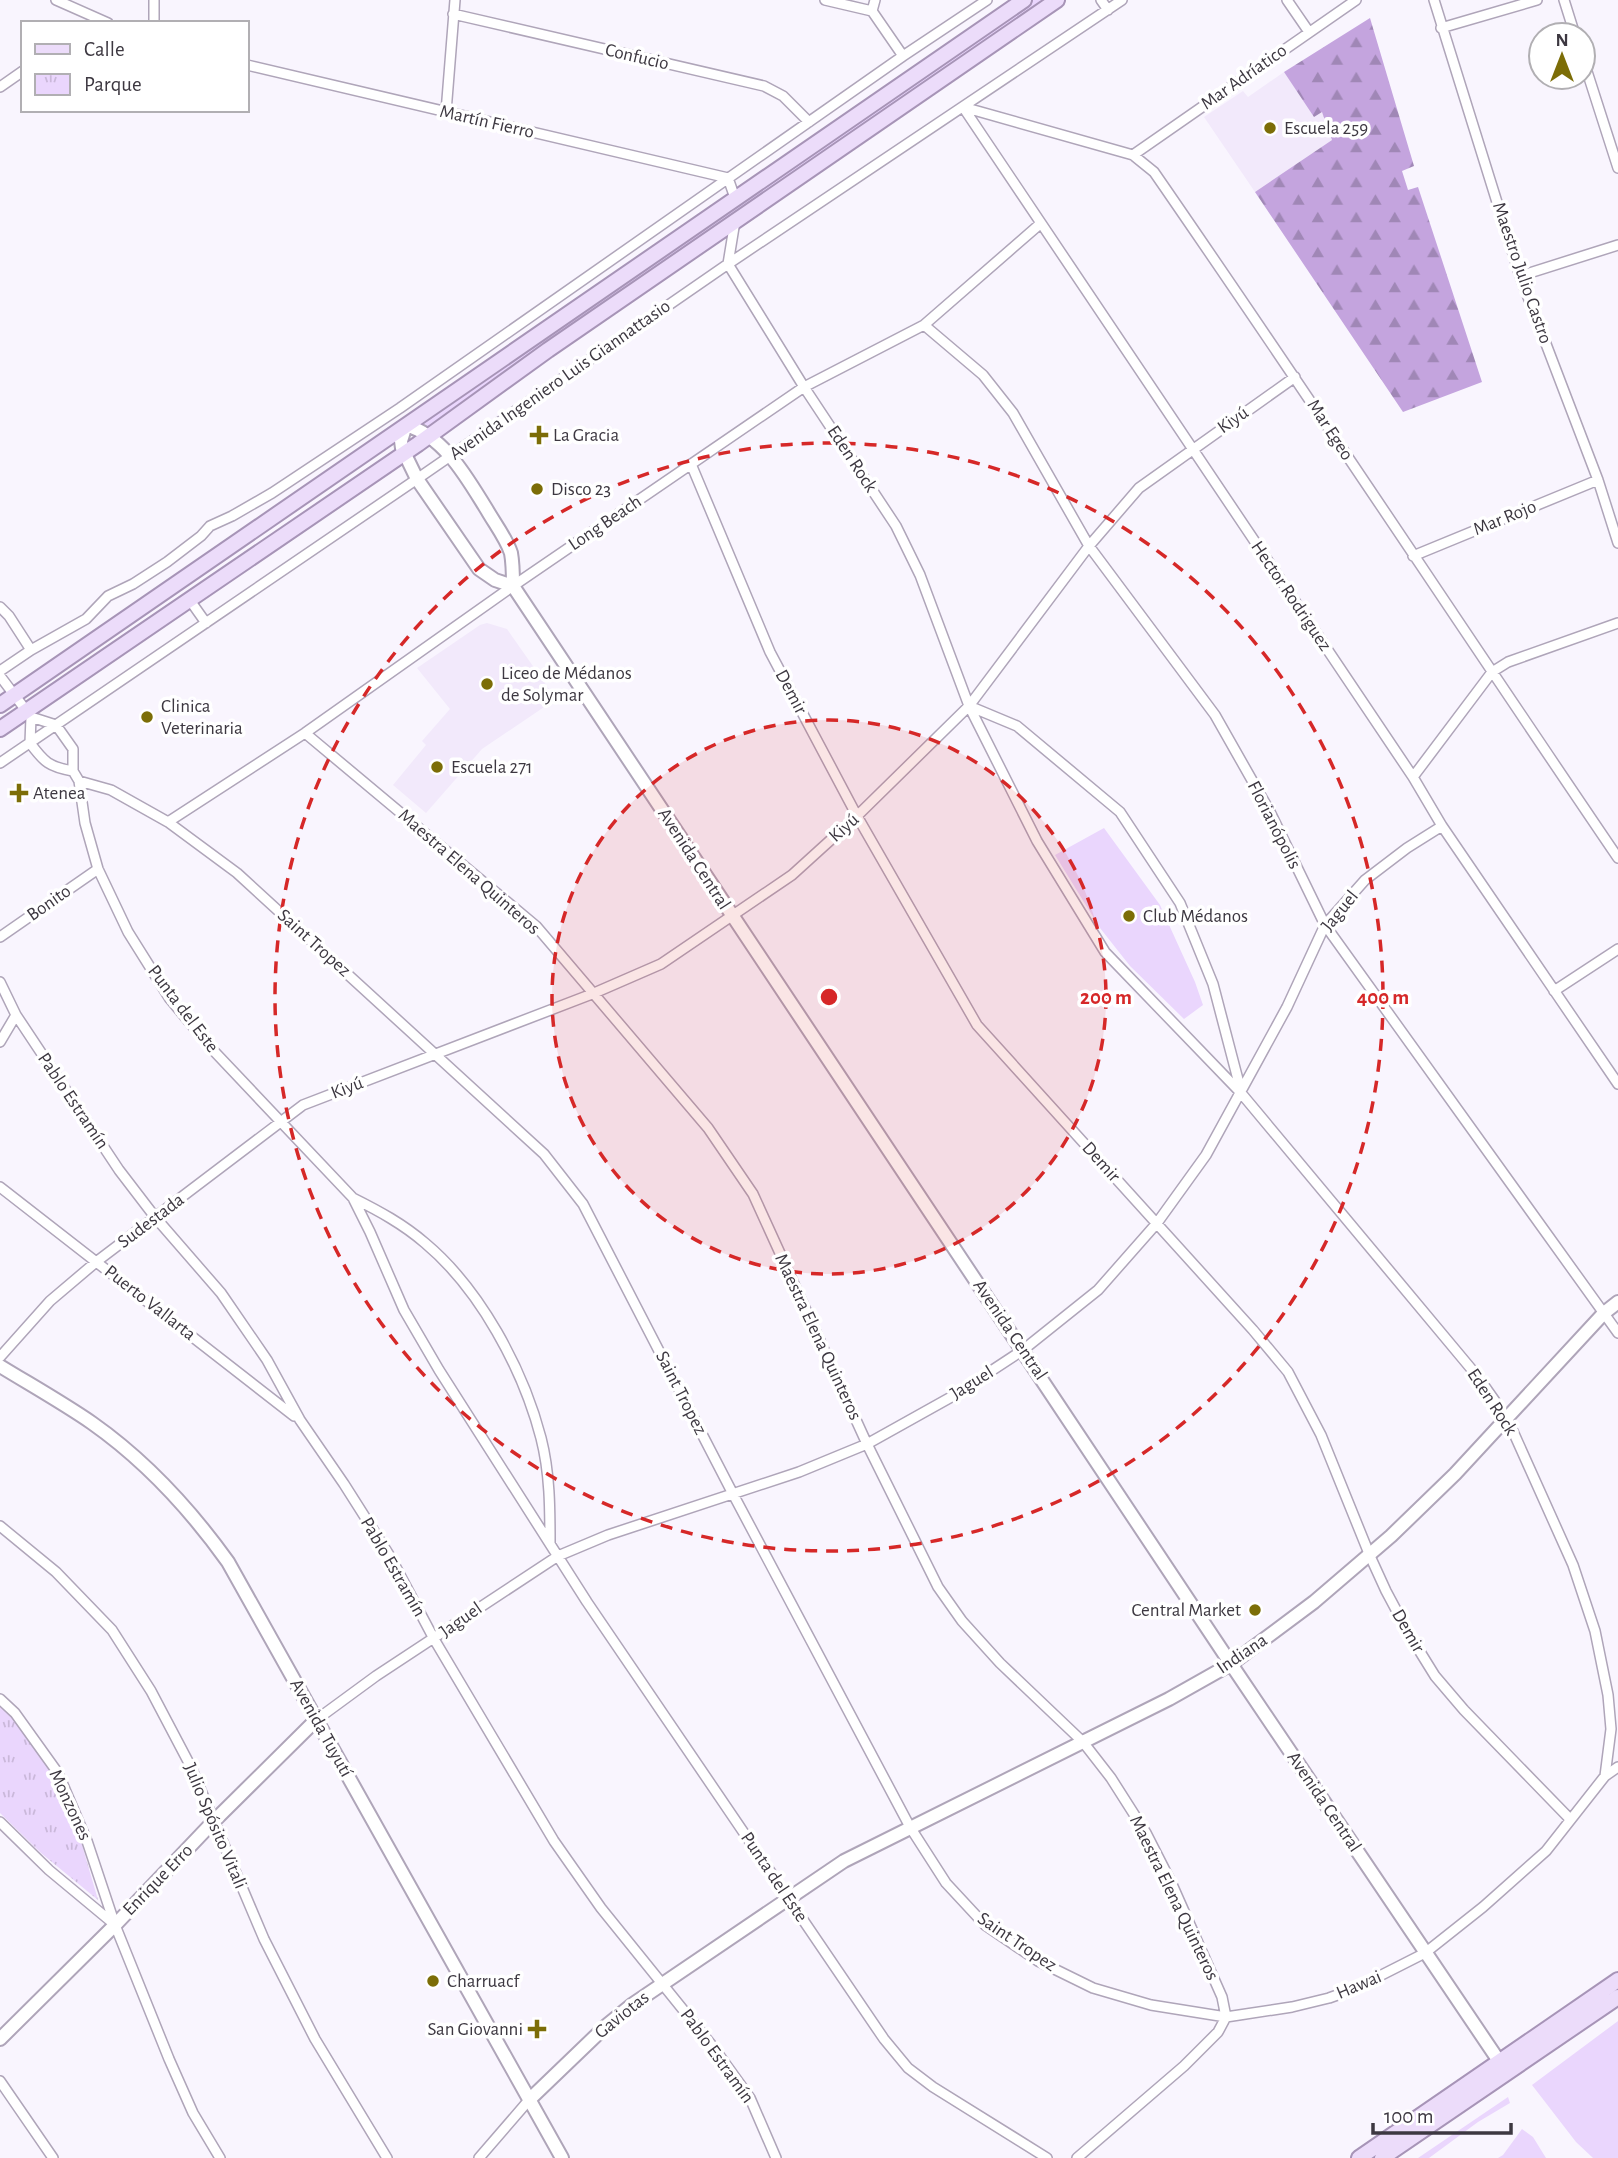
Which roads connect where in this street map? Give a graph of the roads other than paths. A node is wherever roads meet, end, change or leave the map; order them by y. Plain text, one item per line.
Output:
1 (56, 0) edge
2 (154, 0) edge
3 (455, 0) edge
4 (825, 0) edge
5 (875, 0) edge
6 (987, 0) edge
7 (1024, 0) edge
8 (1057, 0) edge
9 (1101, 0) edge
10 (1122, 0) edge
11 (1287, 0) edge
12 (1356, 0) edge
13 (1434, 0) edge
14 (1537, 0) edge
15 (1564, 0) edge
16 (1108, 10) junction
17 (872, 12) junction
18 (453, 14) junction
19 (95, 21) edge
20 (154, 21) edge
21 (1571, 21) edge
22 (1441, 28) junction
23 (1309, 32) junction
24 (903, 56) junction
25 (248, 65) edge
26 (21, 72) edge
27 (0, 87) edge
28 (1593, 91) edge
29 (963, 107) junction
30 (446, 112) junction
31 (809, 122) junction
32 (1133, 155) junction
33 (1618, 168) edge
34 (728, 178) junction
35 (735, 198) junction
36 (735, 221) junction
37 (1040, 224) junction
38 (1618, 244) edge
39 (728, 264) junction
40 (1520, 276) junction
41 (924, 325) junction
42 (1295, 377) junction
43 (804, 387) junction
44 (400, 408) junction
45 (406, 425) junction
46 (428, 437) junction
47 (1192, 449) junction
48 (403, 454) junction
49 (450, 456) junction
50 (691, 464) junction
51 (417, 479) junction
52 (1598, 480) junction
53 (1618, 543) edge
54 (1089, 546) junction
55 (1413, 555) junction
56 (513, 586) junction
57 (189, 598) junction
58 (0, 607) edge
59 (206, 623) junction
60 (1618, 623) edge
61 (30, 650) junction
62 (1492, 672) junction
63 (0, 674) edge
64 (14, 695) junction
65 (0, 705) edge
66 (969, 706) junction
67 (29, 714) junction
68 (56, 725) junction
69 (0, 729) edge
70 (305, 733) junction
71 (30, 743) junction
72 (0, 763) edge
73 (73, 771) junction
74 (1413, 777) junction
75 (79, 781) junction
76 (857, 816) junction
77 (168, 822) junction
78 (1443, 827) junction
79 (1618, 858) edge
80 (98, 869) junction
81 (732, 917) junction
82 (1325, 925) junction
83 (0, 937) edge
84 (1618, 949) edge
85 (0, 982) edge
86 (1555, 991) junction
87 (592, 994) junction
88 (16, 1015) junction
89 (0, 1042) edge
90 (436, 1053) junction
91 (1618, 1084) edge
92 (1241, 1093) junction
93 (280, 1122) junction
94 (0, 1187) edge
95 (353, 1198) junction
96 (155, 1217) junction
97 (1157, 1223) junction
98 (96, 1262) junction
99 (1618, 1302) edge
100 (1604, 1313) junction
101 (1618, 1333) edge
102 (1023, 1350) junction
103 (0, 1357) edge
104 (0, 1366) edge
105 (1507, 1418) junction
106 (300, 1420) junction
107 (867, 1444) junction
108 (733, 1494) junction
109 (0, 1526) edge
110 (551, 1546) junction
111 (558, 1556) junction
112 (1370, 1556) junction
113 (434, 1639) junction
114 (1231, 1664) junction
115 (0, 1699) edge
116 (316, 1720) junction
117 (1083, 1742) junction
118 (1618, 1767) edge
119 (1605, 1776) junction
120 (1570, 1819) junction
121 (0, 1822) edge
122 (213, 1822) junction
123 (909, 1827) junction
124 (788, 1898) junction
125 (115, 1925) junction
126 (1425, 1953) junction
127 (1618, 1980) edge
128 (662, 1984) junction
129 (1618, 1997) edge
130 (1226, 2017) junction
131 (0, 2039) edge
132 (1503, 2068) junction
133 (0, 2081) edge
134 (529, 2100) junction
135 (53, 2158) edge
136 (220, 2158) edge
137 (387, 2158) edge
138 (480, 2158) edge
139 (562, 2158) edge
140 (776, 2158) edge
141 (1047, 2158) edge
142 (1077, 2158) edge
143 (1359, 2158) edge
144 (1382, 2158) edge

1 - 19 street
2 - 20 street
3 - 18 street
4 - 17 street
5 - 17 street
6 - 24 street
7 - 35 main road
8 - 36 main road, Avenida Ingeniero Luis Giannattasio
9 - 16 street
10 - 16 street, Avenida Ingeniero Luis Giannattasio
11 - 23 street
12 - 23 street, Mar Adríatico
13 - 22 street, Maestro Julio Castro
14 - 22 street
15 - 21 street
16 - 29 street, Avenida Ingeniero Luis Giannattasio
17 - 24 street
18 - 30 street
18 - 31 street, Confucio
22 - 40 street, Maestro Julio Castro
23 - 32 street, Mar Adríatico
24 - 31 street
25 - 30 street, Martín Fierro
26 - 27 street
28 - 33 street
29 - 32 street, Mar Egeo
29 - 37 street, Hector Rodriguez
29 - 39 street, Avenida Ingeniero Luis Giannattasio
30 - 34 street, Martín Fierro
31 - 34 street
32 - 42 street, Mar Egeo
34 - 35 street
34 - 44 street
35 - 45 main road
36 - 39 street
36 - 46 main road, Avenida Ingeniero Luis Giannattasio
37 - 41 street, Long Beach
37 - 47 street, Hector Rodriguez
38 - 40 street
39 - 43 street, Eden Rock
39 - 49 street, Avenida Ingeniero Luis Giannattasio
40 - 52 street, Maestro Julio Castro
41 - 43 street, Long Beach
41 - 54 street, Florianópolis
42 - 47 street, Kiyú
42 - 55 street, Mar Egeo
43 - 50 street, Long Beach
43 - 66 street, Eden Rock
44 - 45 street
44 - 61 street
45 - 46 street, Avenida Central
45 - 48 street
45 - 64 main road
46 - 48 main road, Avenida Ingeniero Luis Giannattasio
46 - 49 street, Avenida Central
47 - 54 street, Kiyú
47 - 74 street, Hector Rodriguez
48 - 51 street
48 - 57 main road, Avenida Ingeniero Luis Giannattasio
49 - 51 street, Avenida Ingeniero Luis Giannattasio
49 - 56 street, Avenida Central
50 - 56 street, Long Beach
50 - 76 street, Demir
51 - 56 street
51 - 59 street, Avenida Ingeniero Luis Giannattasio
52 - 53 street, Maestro Julio Castro
52 - 55 street, Mar Rojo
54 - 66 street, Kiyú
54 - 82 street, Florianópolis
55 - 62 street, Mar Egeo
56 - 70 street, Long Beach
56 - 81 street, Avenida Central
57 - 59 street
57 - 67 main road, Avenida Ingeniero Luis Giannattasio
58 - 61 street
59 - 68 street, Avenida Ingeniero Luis Giannattasio
60 - 62 street
61 - 63 street
62 - 74 street
62 - 79 street, Mar Egeo
63 - 64 street
64 - 65 main road
64 - 67 street
66 - 76 street, Kiyú
66 - 92 street, Eden Rock
66 - 92 street, Eden Rock
67 - 68 street
67 - 69 main road, Avenida Ingeniero Luis Giannattasio
67 - 71 street
68 - 71 street, Avenida Ingeniero Luis Giannattasio
68 - 73 street
70 - 77 street, Long Beach
70 - 87 street, Maestra Elena Quinteros
71 - 72 street, Avenida Ingeniero Luis Giannattasio
71 - 73 street
73 - 75 street
74 - 78 street, Hector Rodriguez
75 - 77 street, Saint Tropez
75 - 80 street, Punta del Este
76 - 81 street, Kiyú
76 - 97 street, Demir
77 - 90 street, Saint Tropez
78 - 82 street, Jaguel
78 - 86 street, Hector Rodriguez
80 - 83 street, Bonito
80 - 93 street, Punta del Este
81 - 87 street, Kiyú
81 - 102 street, Avenida Central
82 - 92 street, Jaguel
82 - 100 street, Florianópolis
84 - 86 street
85 - 88 street, Pablo Estramín
86 - 91 street, Hector Rodriguez
87 - 90 street, Kiyú
87 - 107 street, Maestra Elena Quinteros
88 - 89 street
88 - 96 street, Pablo Estramín
90 - 93 street, Kiyú
90 - 108 street, Saint Tropez
92 - 97 street, Jaguel
92 - 105 street, Eden Rock
93 - 95 street, Punta del Este
93 - 96 street, Sudestada
94 - 98 street, Puerto Vallarta
95 - 110 street, Punta del Este
95 - 110 street, Punta del Este
96 - 98 street, Sudestada
96 - 106 street, Pablo Estramín
97 - 102 street, Jaguel
97 - 112 street, Demir
98 - 103 street, Sudestada
98 - 106 street, Puerto Vallarta
99 - 100 street, Indiana
100 - 101 street, Florianópolis
100 - 105 street, Indiana
102 - 107 street, Jaguel
102 - 114 street, Avenida Central
104 - 116 street, Avenida Tuyutí
105 - 112 street, Indiana
105 - 119 street, Eden Rock
106 - 113 street, Pablo Estramín
107 - 108 street, Jaguel
107 - 117 street, Maestra Elena Quinteros
108 - 111 street, Jaguel
108 - 123 street, Saint Tropez
109 - 122 street, Julio Spósito Vitali
110 - 111 street, Punta del Este
111 - 113 street, Jaguel
111 - 124 street, Punta del Este
112 - 114 street, Indiana
112 - 120 street, Demir
113 - 116 street, Jaguel
113 - 128 street, Pablo Estramín
114 - 117 street, Indiana
114 - 126 street, Avenida Central
115 - 125 street, Monzones
116 - 122 street, Enrique Erro
116 - 134 street, Avenida Tuyutí
117 - 123 street, Indiana
117 - 130 street, Maestra Elena Quinteros
118 - 119 street, Hawai
119 - 120 street, Hawai
120 - 126 street, Hawai
121 - 125 street, Monzones
122 - 125 street, Enrique Erro
122 - 137 street, Julio Spósito Vitali
123 - 124 street, Indiana
123 - 130 street, Saint Tropez
124 - 128 street, Gaviotas
124 - 141 street, Punta del Este
125 - 131 street, Enrique Erro
125 - 136 street, Monzones
126 - 130 street, Hawai
126 - 132 street, Avenida Central
127 - 132 main road
128 - 134 street, Gaviotas
128 - 140 street, Pablo Estramín
129 - 132 main road
130 - 142 street
132 - 143 main road
132 - 144 main road
133 - 135 street
134 - 138 street, Gaviotas
134 - 139 street, Avenida Tuyutí

